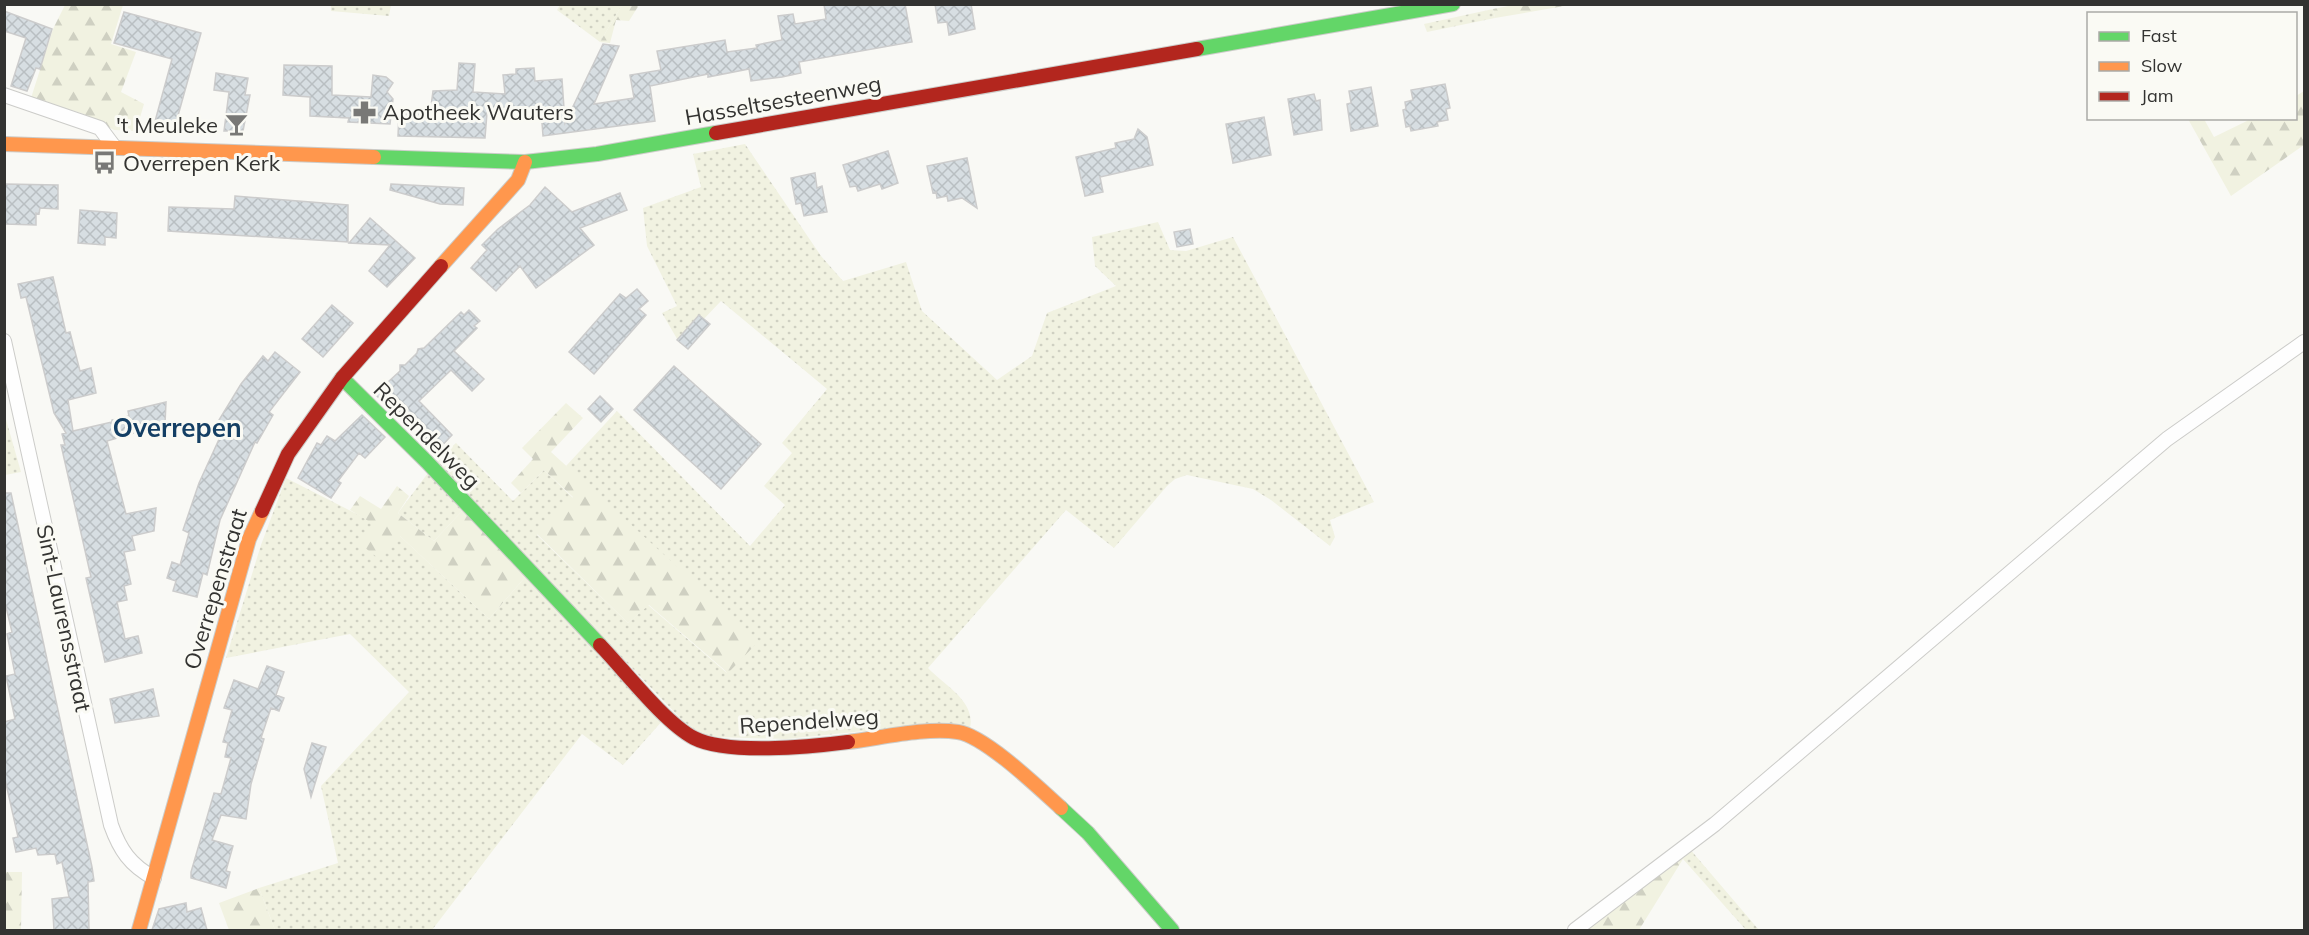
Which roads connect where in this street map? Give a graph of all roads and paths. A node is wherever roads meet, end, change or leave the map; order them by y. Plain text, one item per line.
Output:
1 (1452, 4) edge
2 (4, 95) edge
3 (4, 144) edge
4 (115, 148) junction
5 (525, 162) junction
6 (4, 341) edge
7 (2304, 342) edge
8 (342, 378) junction
9 (154, 878) junction
10 (139, 930) edge
11 (1172, 930) edge
12 (1575, 930) edge

1 - 5 street, Hasseltsesteenweg
2 - 4 street
3 - 4 street, Hasseltsesteenweg
4 - 5 street, Hasseltsesteenweg
5 - 8 street, Overrepenstraat
6 - 9 street, Sint-Laurensstraat
7 - 12 street
8 - 9 street, Overrepenstraat
8 - 11 street, Rependelweg
9 - 10 street, Overrepenstraat

